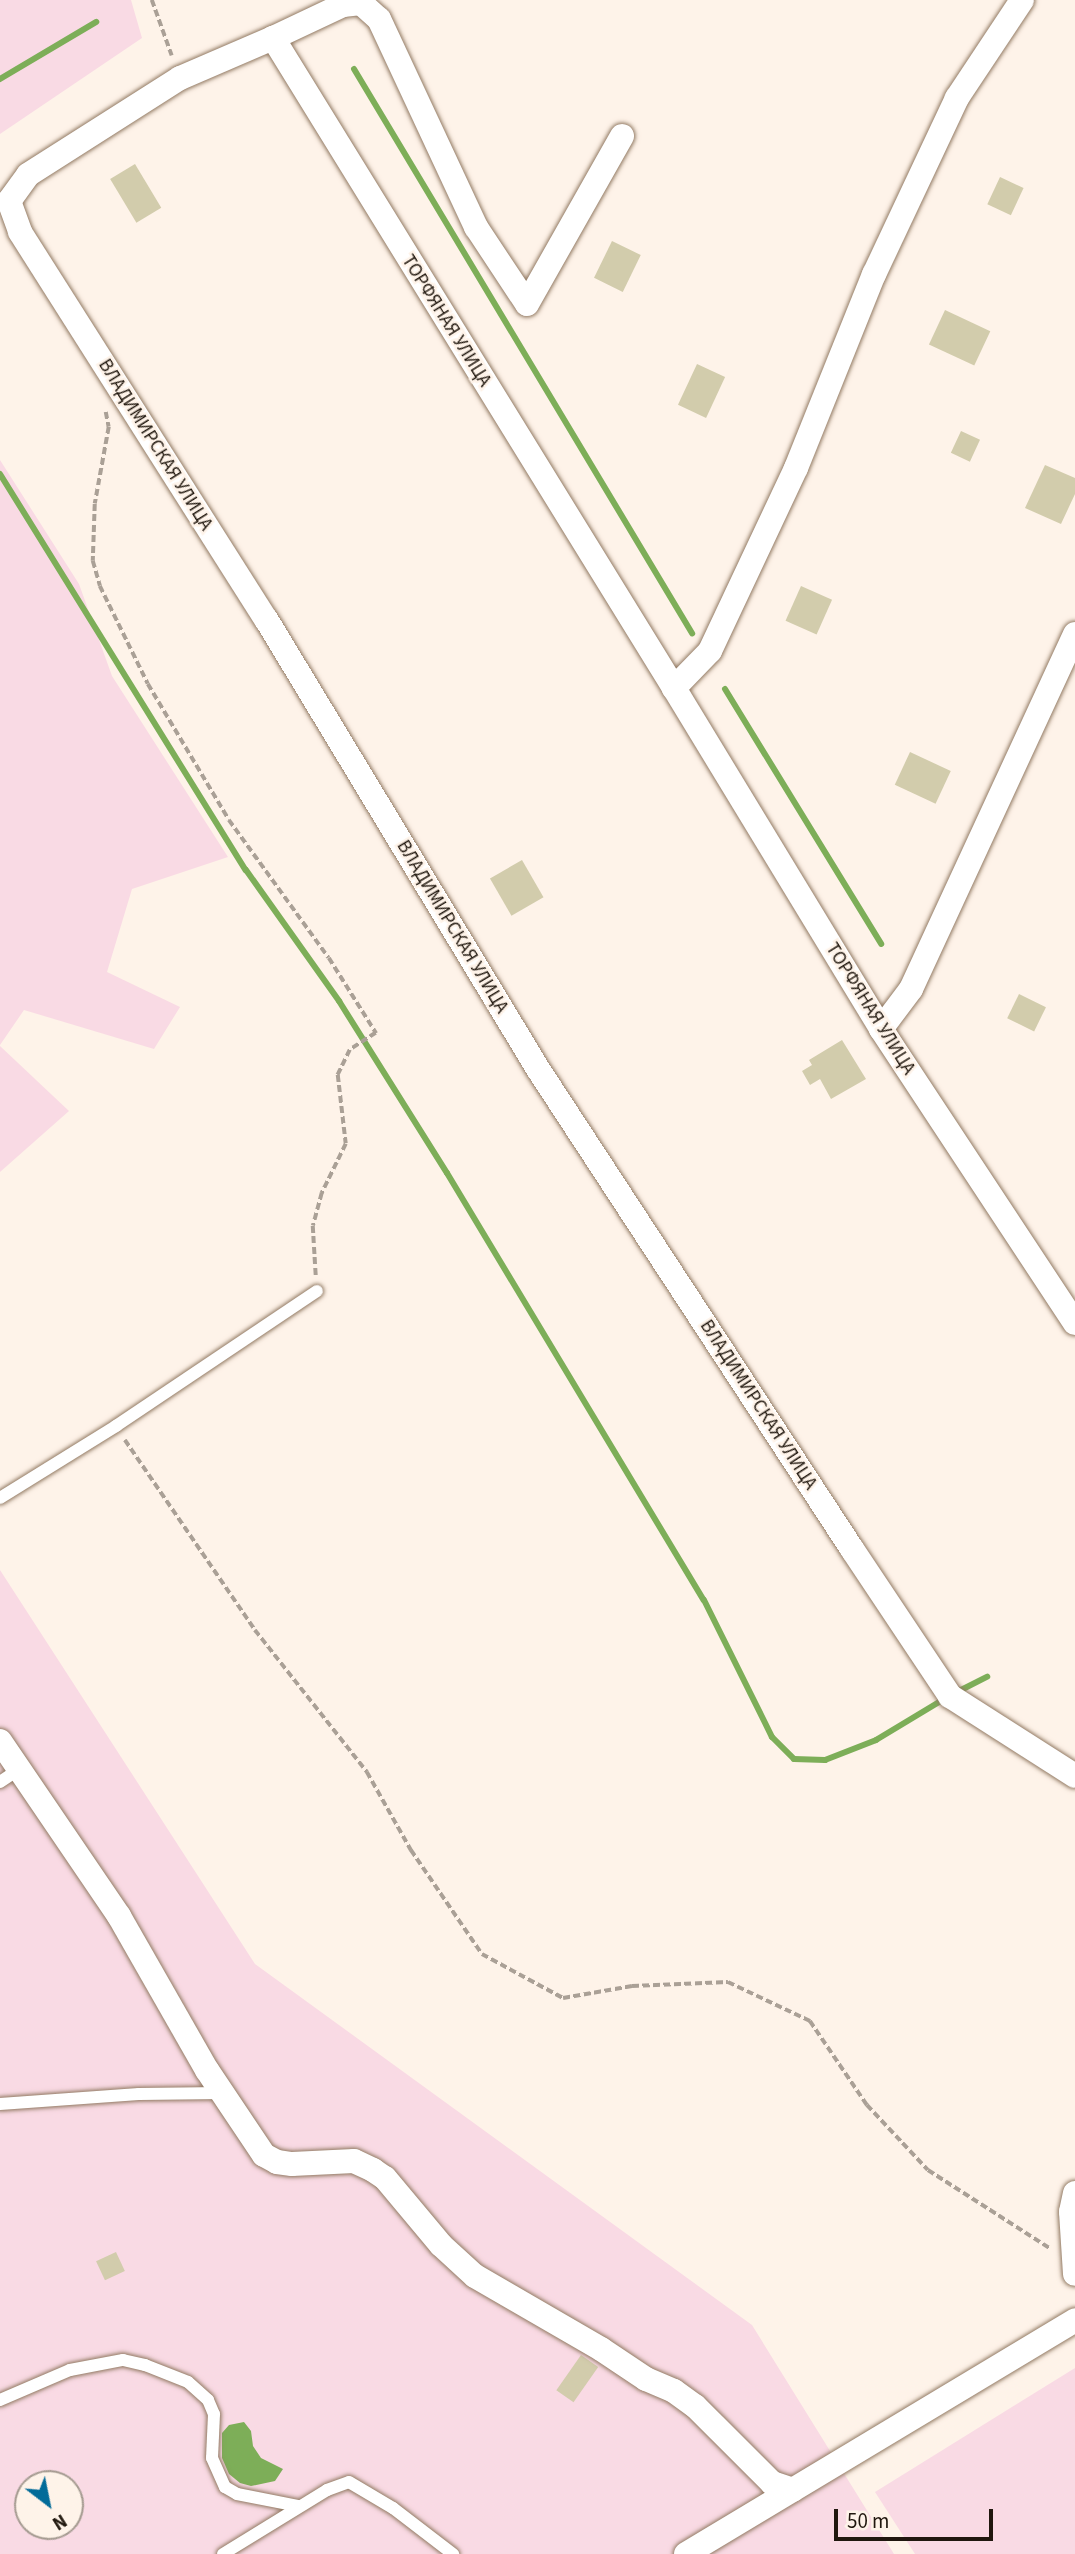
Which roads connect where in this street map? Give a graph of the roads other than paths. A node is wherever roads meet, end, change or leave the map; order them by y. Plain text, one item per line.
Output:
1 (1022, 0) edge
2 (273, 38) junction
3 (622, 136) dead end
4 (1075, 634) edge
5 (674, 688) junction
6 (881, 1029) junction
7 (317, 1291) road end
8 (1074, 1318) edge
9 (0, 1498) edge
10 (0, 1741) edge
11 (9, 1776) edge
12 (1075, 1776) edge
13 (222, 2093) junction
14 (0, 2104) edge
15 (1075, 2193) edge
16 (1074, 2271) edge
17 (1075, 2320) edge
18 (0, 2400) edge
19 (793, 2490) junction
20 (299, 2506) junction
21 (223, 2554) edge
22 (453, 2554) edge
23 (685, 2554) edge

1 - 5 street
2 - 3 street
2 - 5 street, ТОРФЯНАЯ УЛИЦА
2 - 12 street, ВЛАДИМИРСКАЯ УЛИЦА
4 - 6 street
5 - 6 street, ТОРФЯНАЯ УЛИЦА
6 - 8 street, ТОРФЯНАЯ УЛИЦА
7 - 9 lane
10 - 11 street
11 - 13 street
13 - 14 lane
13 - 19 street
15 - 16 street
17 - 19 street
18 - 20 lane
19 - 23 street
20 - 21 lane
20 - 22 lane

